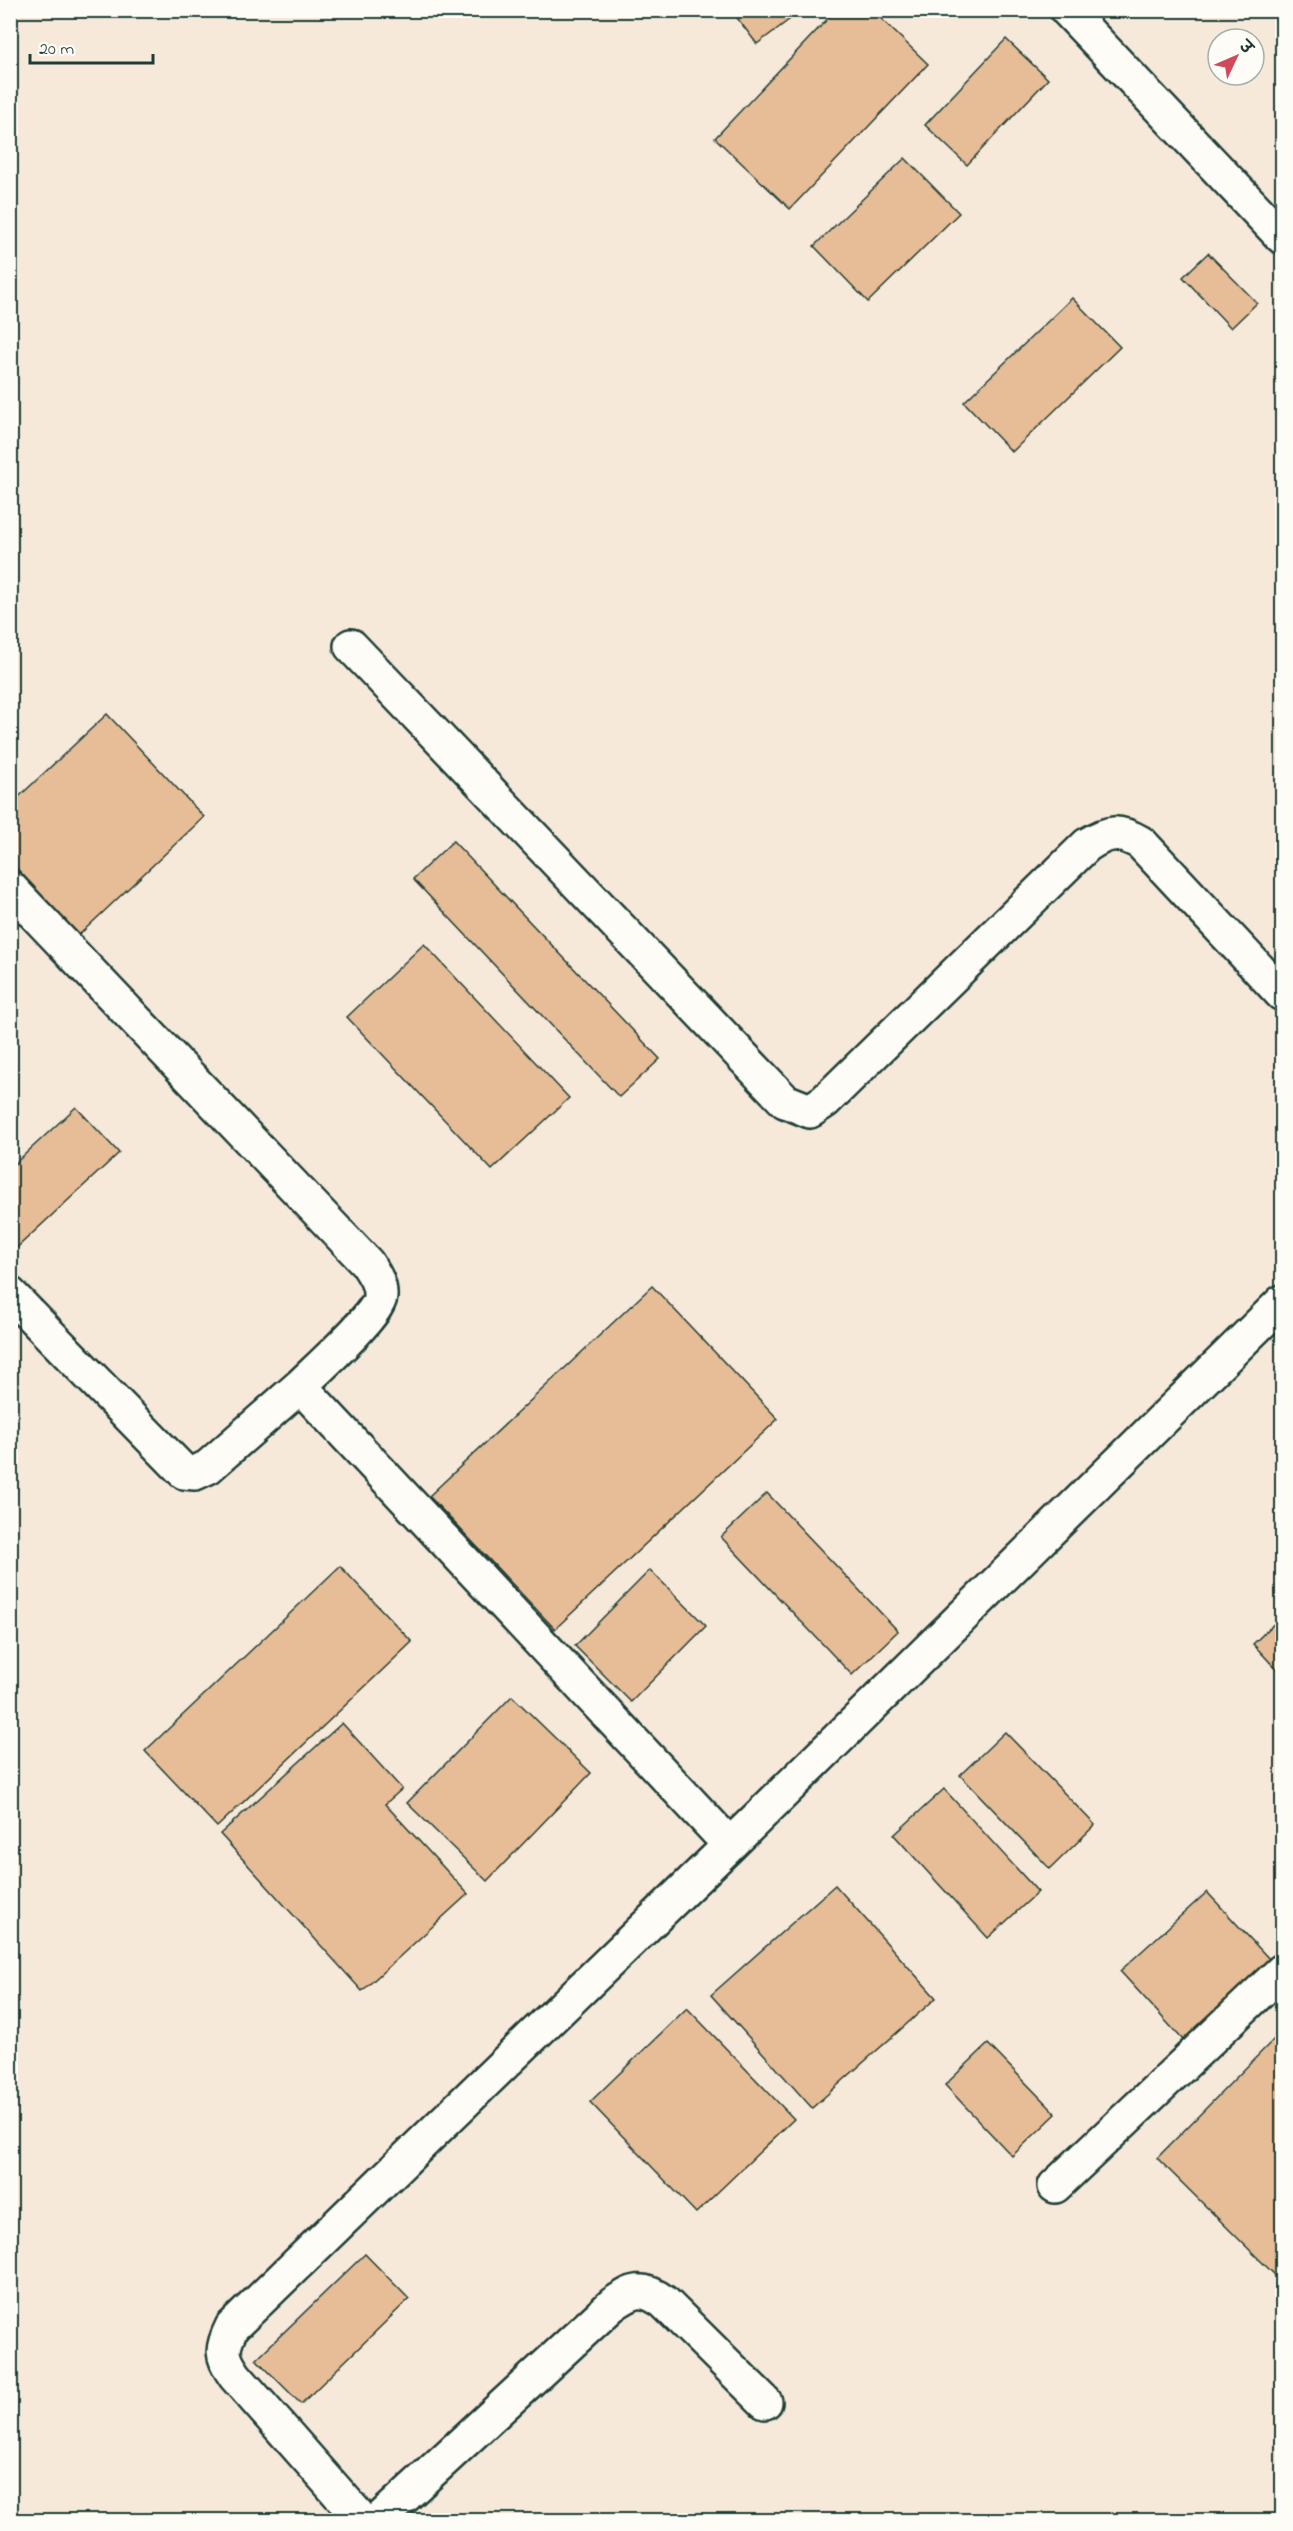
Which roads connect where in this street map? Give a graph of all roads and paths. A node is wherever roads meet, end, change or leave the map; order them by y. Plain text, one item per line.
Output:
1 (1067, 10) edge
2 (1282, 237) edge
3 (351, 646) dead end
4 (10, 888) edge
5 (1282, 994) edge
6 (10, 1294) edge
7 (1282, 1302) edge
8 (300, 1386) junction
9 (730, 1845) junction
10 (1282, 1971) edge
11 (1056, 2186) dead end
12 (765, 2402) dead end
13 (362, 2520) edge
14 (379, 2520) edge

1 - 2 lane
3 - 5 lane
4 - 8 lane
6 - 8 lane
7 - 9 lane
8 - 9 lane
9 - 13 lane
10 - 11 lane
12 - 14 lane

